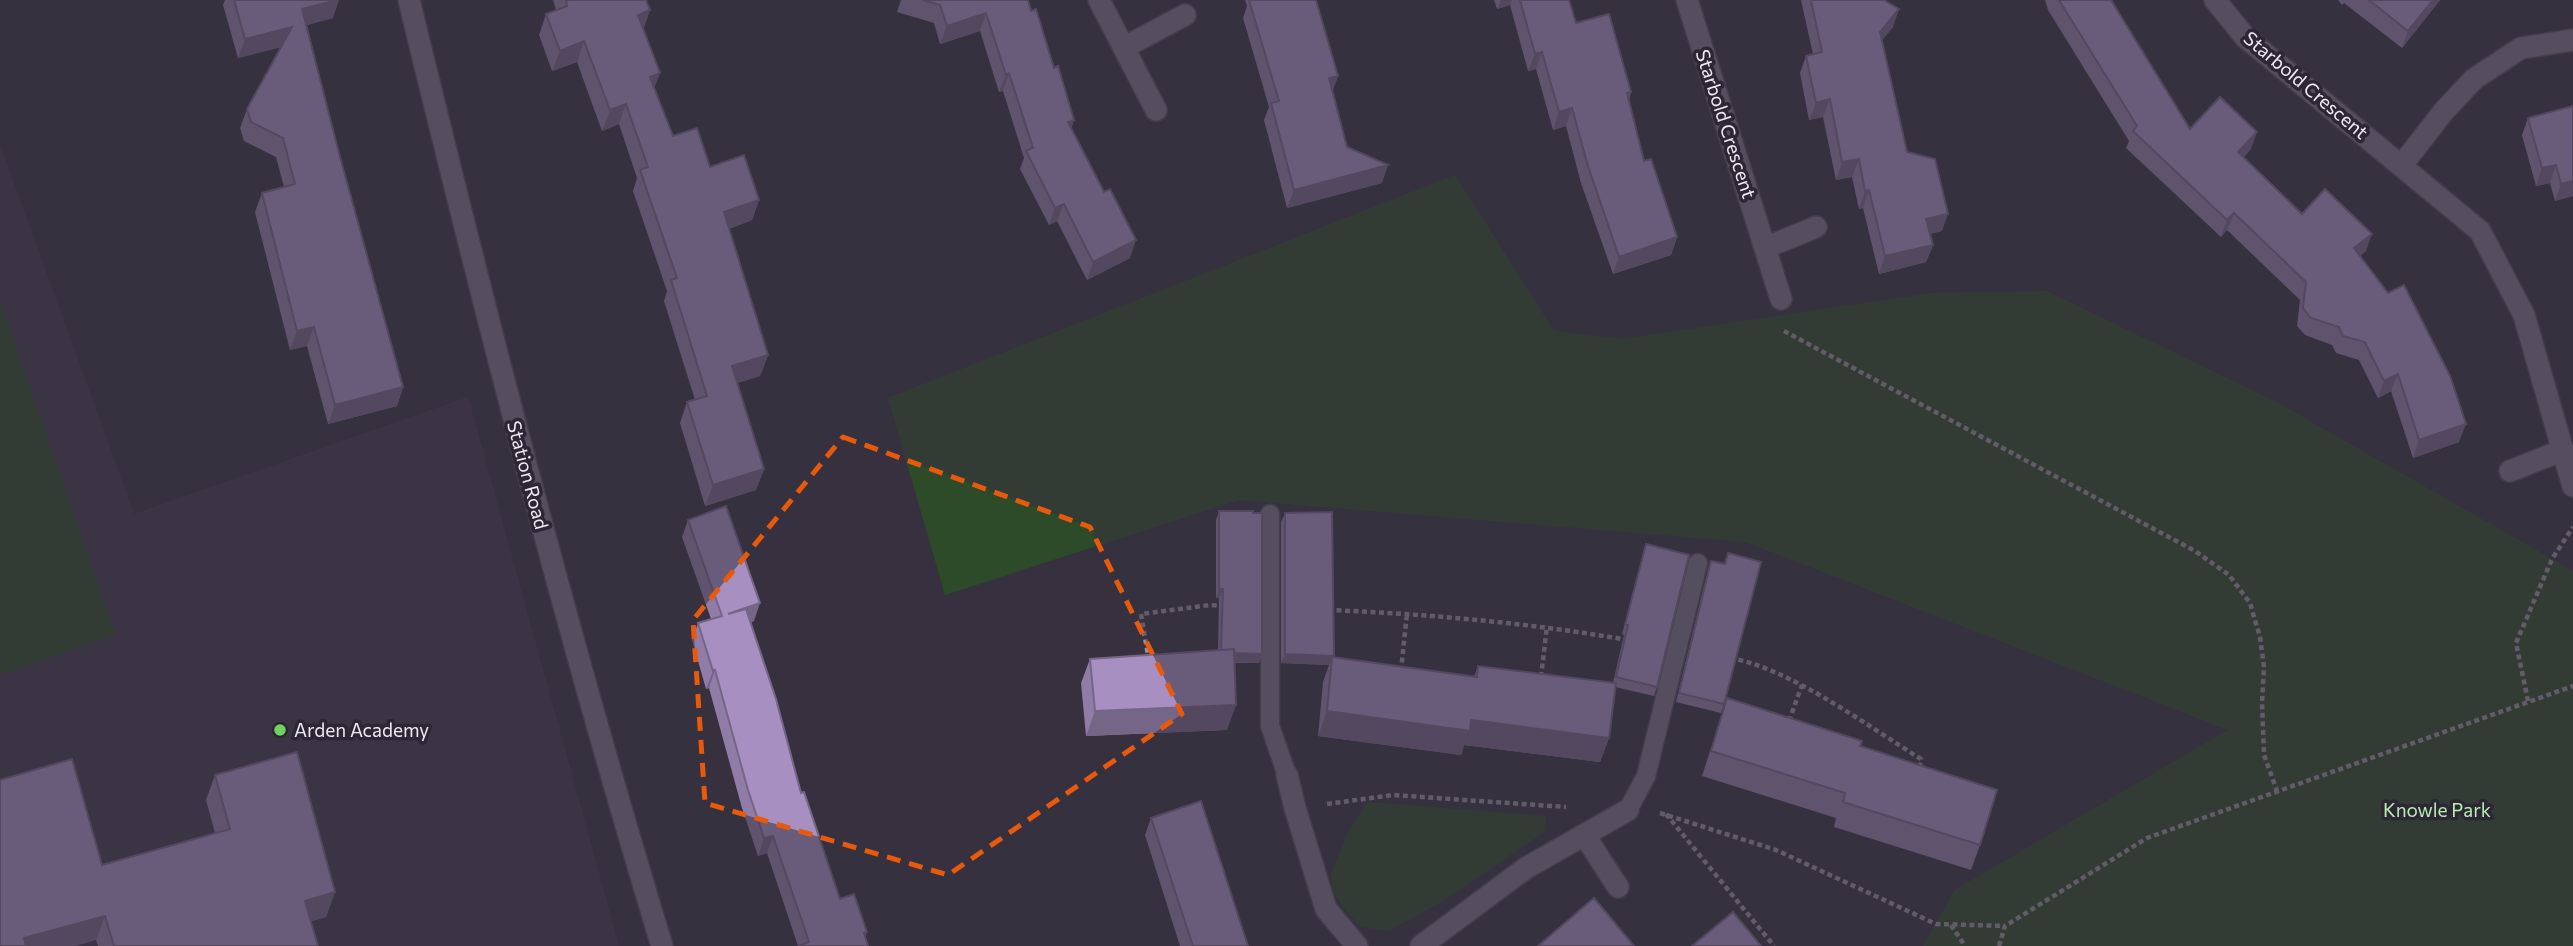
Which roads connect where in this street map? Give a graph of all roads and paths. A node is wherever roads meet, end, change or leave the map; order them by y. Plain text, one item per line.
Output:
1 (408, 0) edge
2 (1099, 0) edge
3 (1686, 0) edge
4 (2216, 0) edge
5 (1185, 15) dead end
6 (2573, 40) edge
7 (1125, 47) junction
8 (1156, 110) dead end
9 (2402, 165) junction
10 (1816, 227) dead end
11 (1765, 248) junction
12 (1781, 299) joint
13 (2563, 450) junction
14 (2510, 471) dead end
15 (2573, 486) edge
16 (1270, 514) dead end
17 (2573, 527) edge
18 (1698, 563) dead end
19 (1270, 607) junction
20 (1325, 610) edge
21 (1407, 613) junction
22 (1547, 626) junction
23 (1678, 649) junction
24 (1150, 663) edge
25 (1401, 676) edge
26 (1541, 678) edge
27 (1802, 685) junction
28 (2573, 686) edge
29 (2528, 701) junction
30 (1785, 733) edge
31 (1287, 775) joint
32 (1916, 781) edge
33 (2277, 790) junction
34 (1568, 807) dead end
35 (1295, 808) junction
36 (1628, 810) junction
37 (1666, 813) junction
38 (1585, 836) junction
39 (1618, 887) dead end
40 (1951, 925) junction
41 (2005, 926) junction
42 (662, 946) edge
43 (1356, 946) edge
44 (1421, 946) edge
45 (1774, 946) edge
46 (1965, 946) edge
47 (1999, 946) edge

1 - 42 street, Station Road
2 - 7 street
3 - 11 street, Starbold Crescent
4 - 9 street, Starbold Crescent
5 - 7 street
6 - 9 street
7 - 8 street
9 - 13 street, Starbold Crescent
10 - 11 street
11 - 12 street, Starbold Crescent
12 - 33 path
13 - 14 street
13 - 15 street, Starbold Crescent
16 - 19 lane
17 - 29 path
18 - 23 lane
19 - 24 path
19 - 31 lane
20 - 21 path
21 - 22 path
21 - 25 path
22 - 23 path
22 - 26 path
23 - 27 path
23 - 36 lane
27 - 30 path
27 - 32 path
28 - 29 path
29 - 33 path
31 - 35 street
33 - 41 path
34 - 35 path
35 - 43 street
36 - 37 path
36 - 38 street
37 - 40 path
37 - 45 path
38 - 39 street
38 - 44 street
40 - 41 path
40 - 46 path
41 - 47 path

